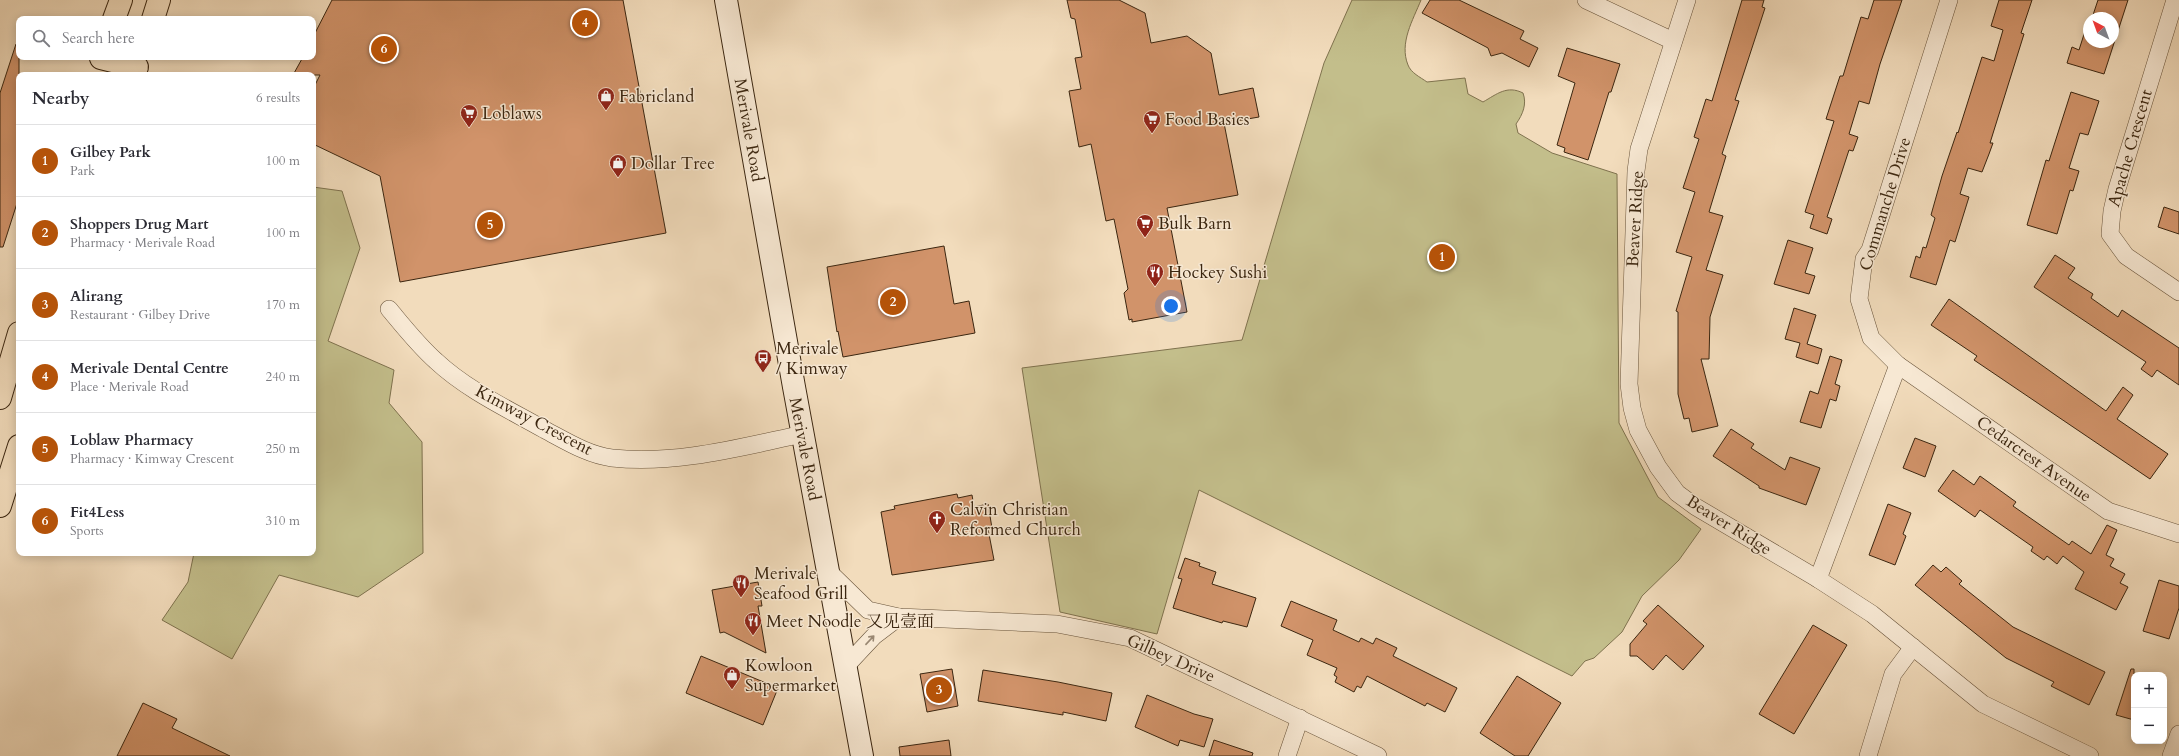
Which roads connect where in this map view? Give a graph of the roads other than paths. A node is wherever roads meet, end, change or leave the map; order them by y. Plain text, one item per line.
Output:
1 (120, 0) edge
2 (159, 0) edge
3 (726, 0) edge
4 (1586, 0) edge
5 (1687, 0) edge
6 (1949, 0) edge
7 (2175, 0) edge
8 (115, 16) edge
9 (153, 16) edge
10 (1673, 41) junction
11 (99, 63) edge
12 (137, 66) edge
13 (2179, 292) edge
14 (389, 310) dead end
15 (16, 343) edge
16 (1898, 365) junction
17 (0, 398) edge
18 (803, 434) junction
19 (16, 455) edge
20 (0, 506) edge
21 (2179, 534) edge
22 (828, 571) junction
23 (1818, 579) junction
24 (899, 617) junction
25 (1913, 647) junction
26 (845, 667) junction
27 (1300, 718) junction
28 (2179, 734) edge
29 (862, 756) edge
30 (1287, 756) edge
31 (1378, 756) edge
32 (1868, 756) edge
33 (2090, 756) edge
34 (2171, 756) edge

1 - 8 main road
2 - 9 main road
3 - 18 main road, Merivale Road
4 - 10 street
5 - 10 street, Beaver Ridge
6 - 16 street, Commanche Drive
7 - 13 street, Apache Crescent
10 - 23 street, Beaver Ridge
11 - 12 main road
14 - 18 street, Kimway Crescent
15 - 17 main road
16 - 21 street, Cedarcrest Avenue
16 - 23 street
18 - 22 main road, Merivale Road
19 - 20 main road
22 - 24 street, Gilbey Drive
22 - 26 main road, Merivale Road
23 - 25 street, Beaver Ridge
26 -> 24 street
24 - 27 street, Gilbey Drive
25 - 32 street
25 - 33 street, Beaver Ridge
26 - 29 main road, Merivale Road
27 - 30 street
27 - 31 street, Gilbey Drive
28 - 34 street

